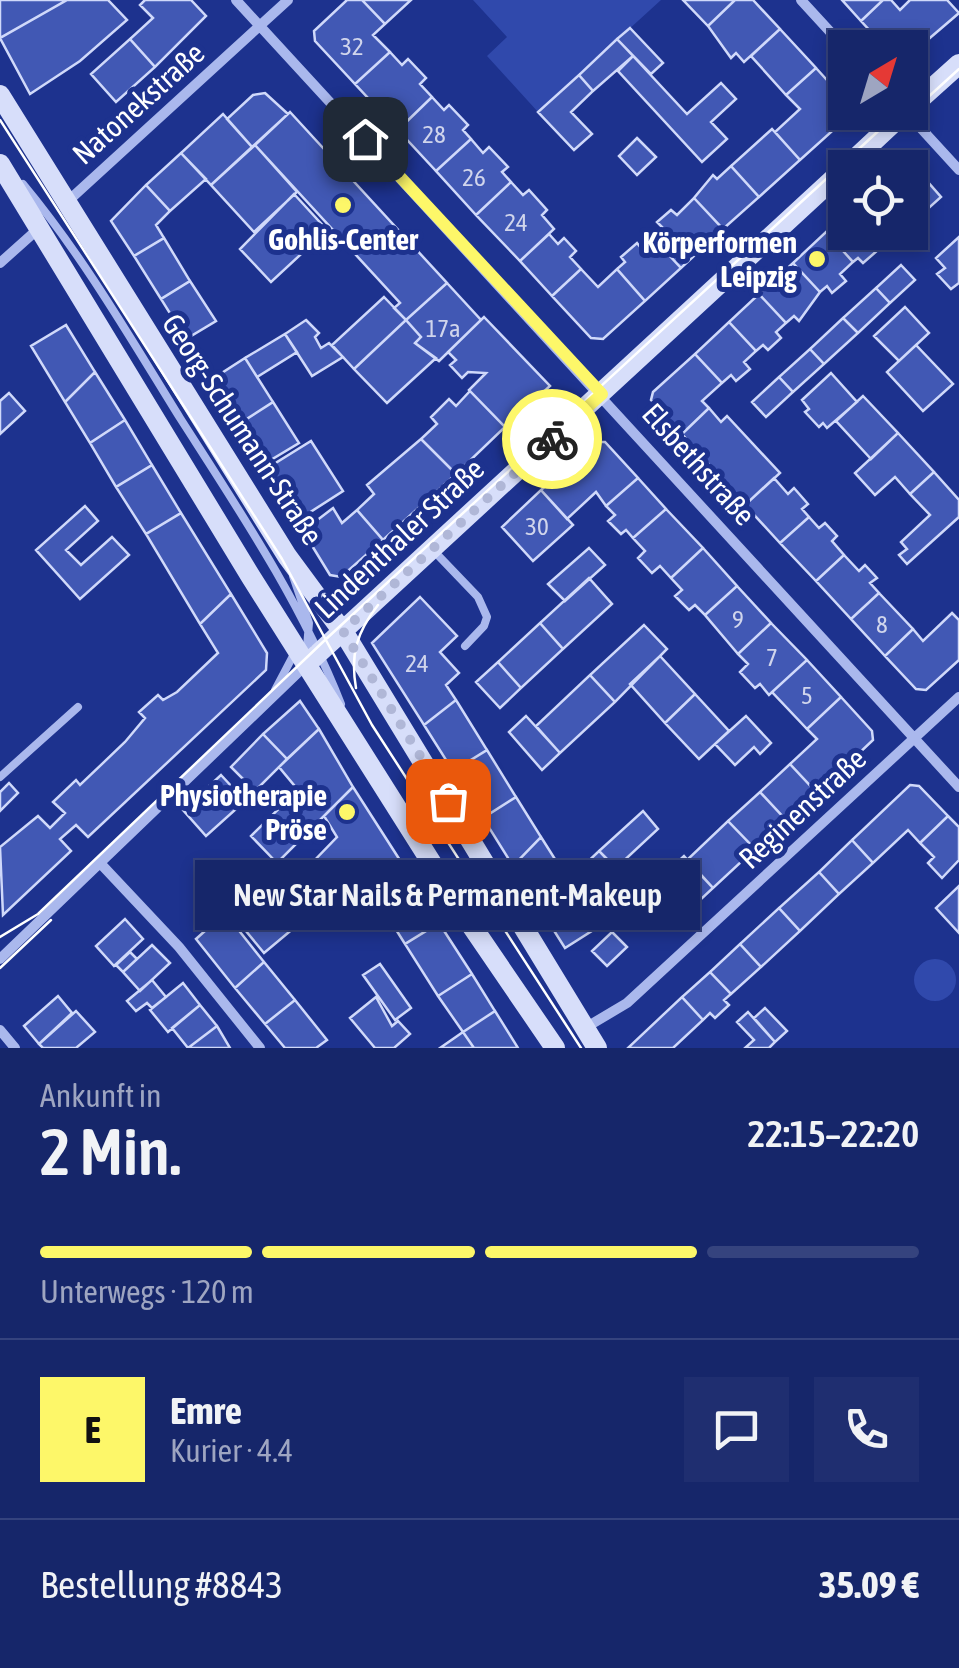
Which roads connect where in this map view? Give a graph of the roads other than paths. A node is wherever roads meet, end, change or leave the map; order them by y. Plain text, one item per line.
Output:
1 (236, 0) edge
2 (288, 0) edge
3 (801, 0) edge
4 (260, 26) junction
5 (828, 30) edge
6 (959, 64) edge
7 (928, 92) edge
8 (0, 94) edge
9 (886, 130) edge
10 (924, 130) edge
11 (865, 150) edge
12 (0, 160) edge
13 (959, 170) edge
14 (828, 184) edge
15 (52, 216) junction
16 (0, 263) edge
17 (602, 394) junction
18 (432, 549) junction
19 (287, 556) junction
20 (287, 591) junction
21 (306, 610) junction
22 (339, 626) junction
23 (465, 646) dead end
24 (307, 654) junction
25 (959, 697) edge
26 (270, 701) junction
27 (78, 707) dead end
28 (914, 739) junction
29 (0, 776) edge
30 (959, 787) edge
31 (100, 863) junction
32 (0, 959) edge
33 (584, 1028) junction
34 (0, 1030) edge
35 (16, 1048) edge
36 (260, 1048) edge
37 (555, 1048) edge
38 (597, 1048) edge

1 - 4 street, Elsbethstraße
2 - 4 street, Natonekstraße
3 - 5 street
4 - 15 street, Natonekstraße
4 - 17 street, Elsbethstraße
6 - 7 main road, Lindenthaler Straße
8 - 15 main road, Georg-Schumann-Straße
9 - 11 main road, Lindenthaler Straße
10 - 13 street
12 - 15 main road, Georg-Schumann-Straße
14 - 17 main road, Lindenthaler Straße
15 - 16 street, Natonekstraße
15 - 19 main road, Georg-Schumann-Straße
15 - 20 lane
15 - 24 main road, Georg-Schumann-Straße
17 - 18 main road, Lindenthaler Straße
17 - 28 street, Elsbethstraße
18 - 22 main road, Lindenthaler Straße
18 - 23 lane
19 - 21 lane
19 - 22 main road, Georg-Schumann-Straße
20 - 21 lane
20 - 24 lane
20 - 24 lane
21 - 22 lane
21 - 24 lane
22 - 24 main road, Lindenthaler Straße
22 - 33 main road, Georg-Schumann-Straße
24 - 26 street, Lindenthaler Straße
24 - 26 lane
24 - 37 main road, Georg-Schumann-Straße
25 - 28 street, Reginenstraße
26 - 31 street, Lindenthaler Straße
27 - 29 lane
28 - 30 street, Elsbethstraße
28 - 33 street, Reginenstraße
31 - 32 street, Lindenthaler Straße
31 - 36 street
33 - 38 main road, Georg-Schumann-Straße
34 - 35 street

